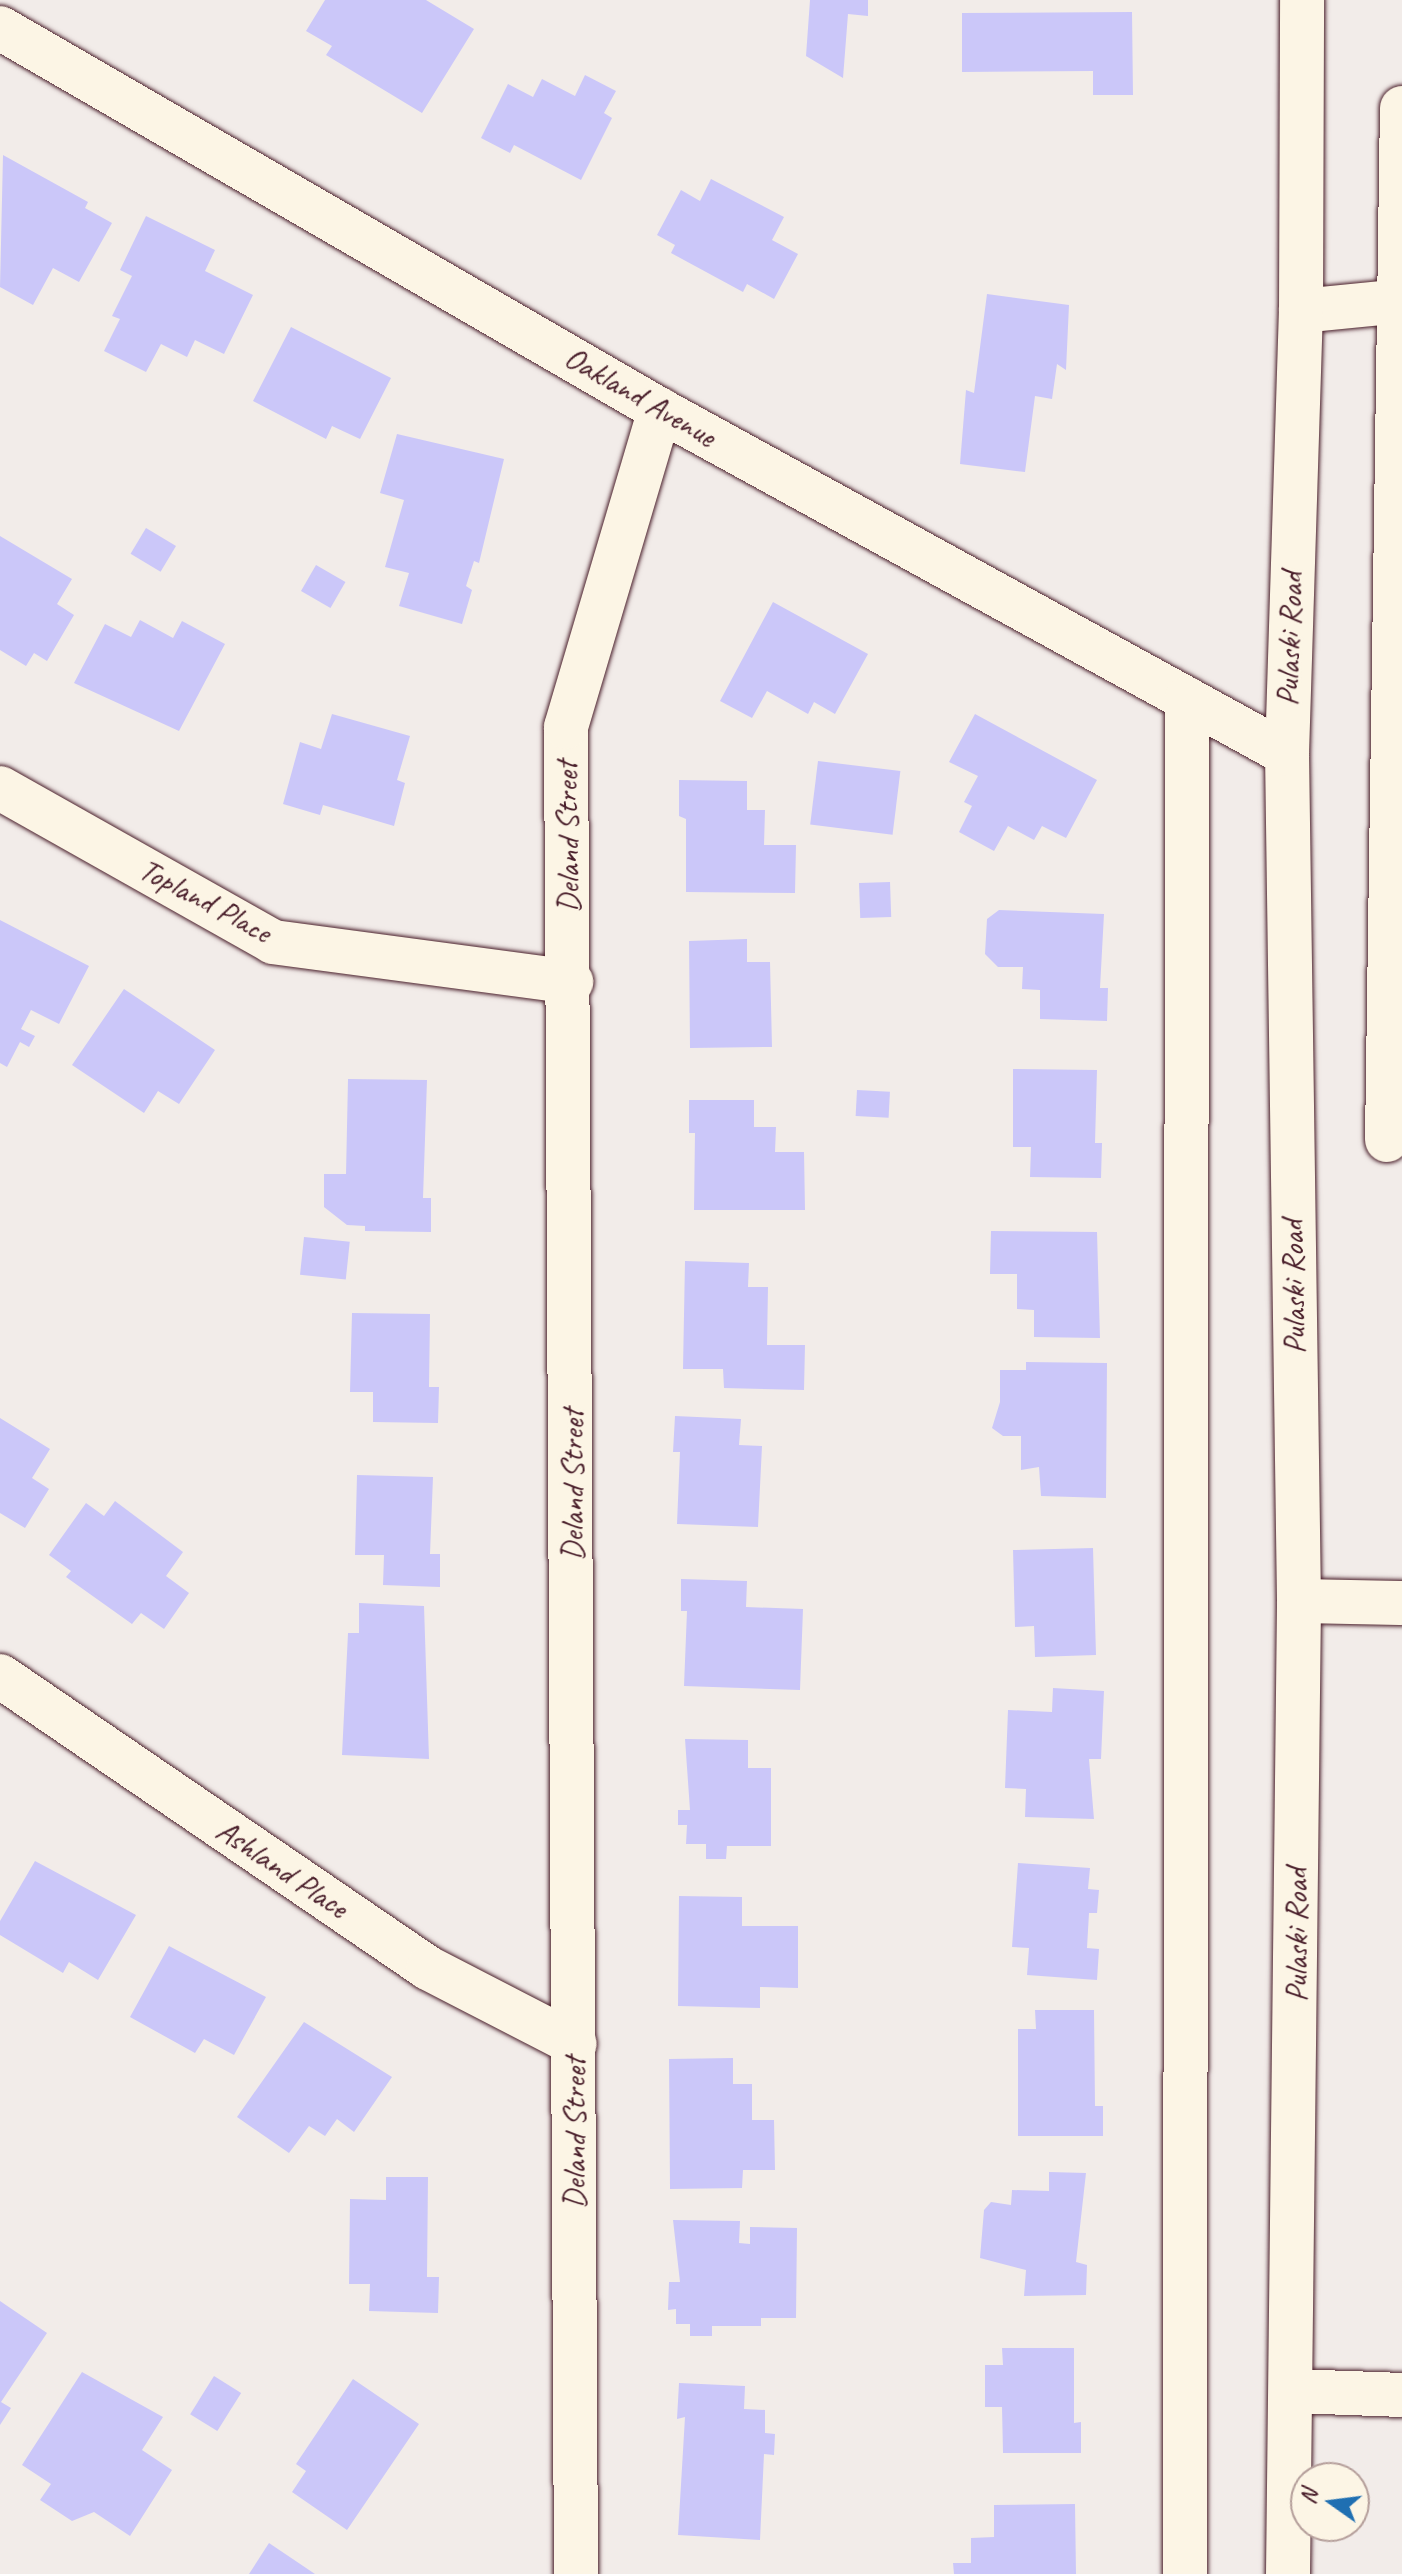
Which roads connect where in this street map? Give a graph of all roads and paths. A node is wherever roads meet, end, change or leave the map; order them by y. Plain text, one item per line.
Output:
1 (1302, 0) edge
2 (0, 28) edge
3 (1402, 108) edge
4 (1401, 301) edge
5 (1301, 311) junction
6 (660, 410) junction
7 (1187, 699) junction
8 (1287, 754) junction
9 (0, 788) edge
10 (571, 982) junction
11 (1387, 1140) dead end
12 (1299, 1601) junction
13 (1402, 1603) edge
14 (0, 1676) edge
15 (575, 2044) junction
16 (1294, 2391) junction
17 (1402, 2395) edge
18 (576, 2574) edge
19 (1185, 2574) edge
20 (1288, 2574) edge

1 - 5 street, Pulaski Road
2 - 6 street, Oakland Avenue
3 - 4 street
4 - 5 street
4 - 11 street
5 - 8 street, Pulaski Road
6 - 7 street, Oakland Avenue
6 - 10 street, Deland Street
7 - 8 street, Oakland Avenue
7 - 19 street
8 - 12 street, Pulaski Road
9 - 10 street, Topland Place
10 - 15 street, Deland Street
12 - 13 street
12 - 16 street, Pulaski Road
14 - 15 street, Ashland Place
15 - 18 street, Deland Street
16 - 17 street
16 - 20 street, Pulaski Road

